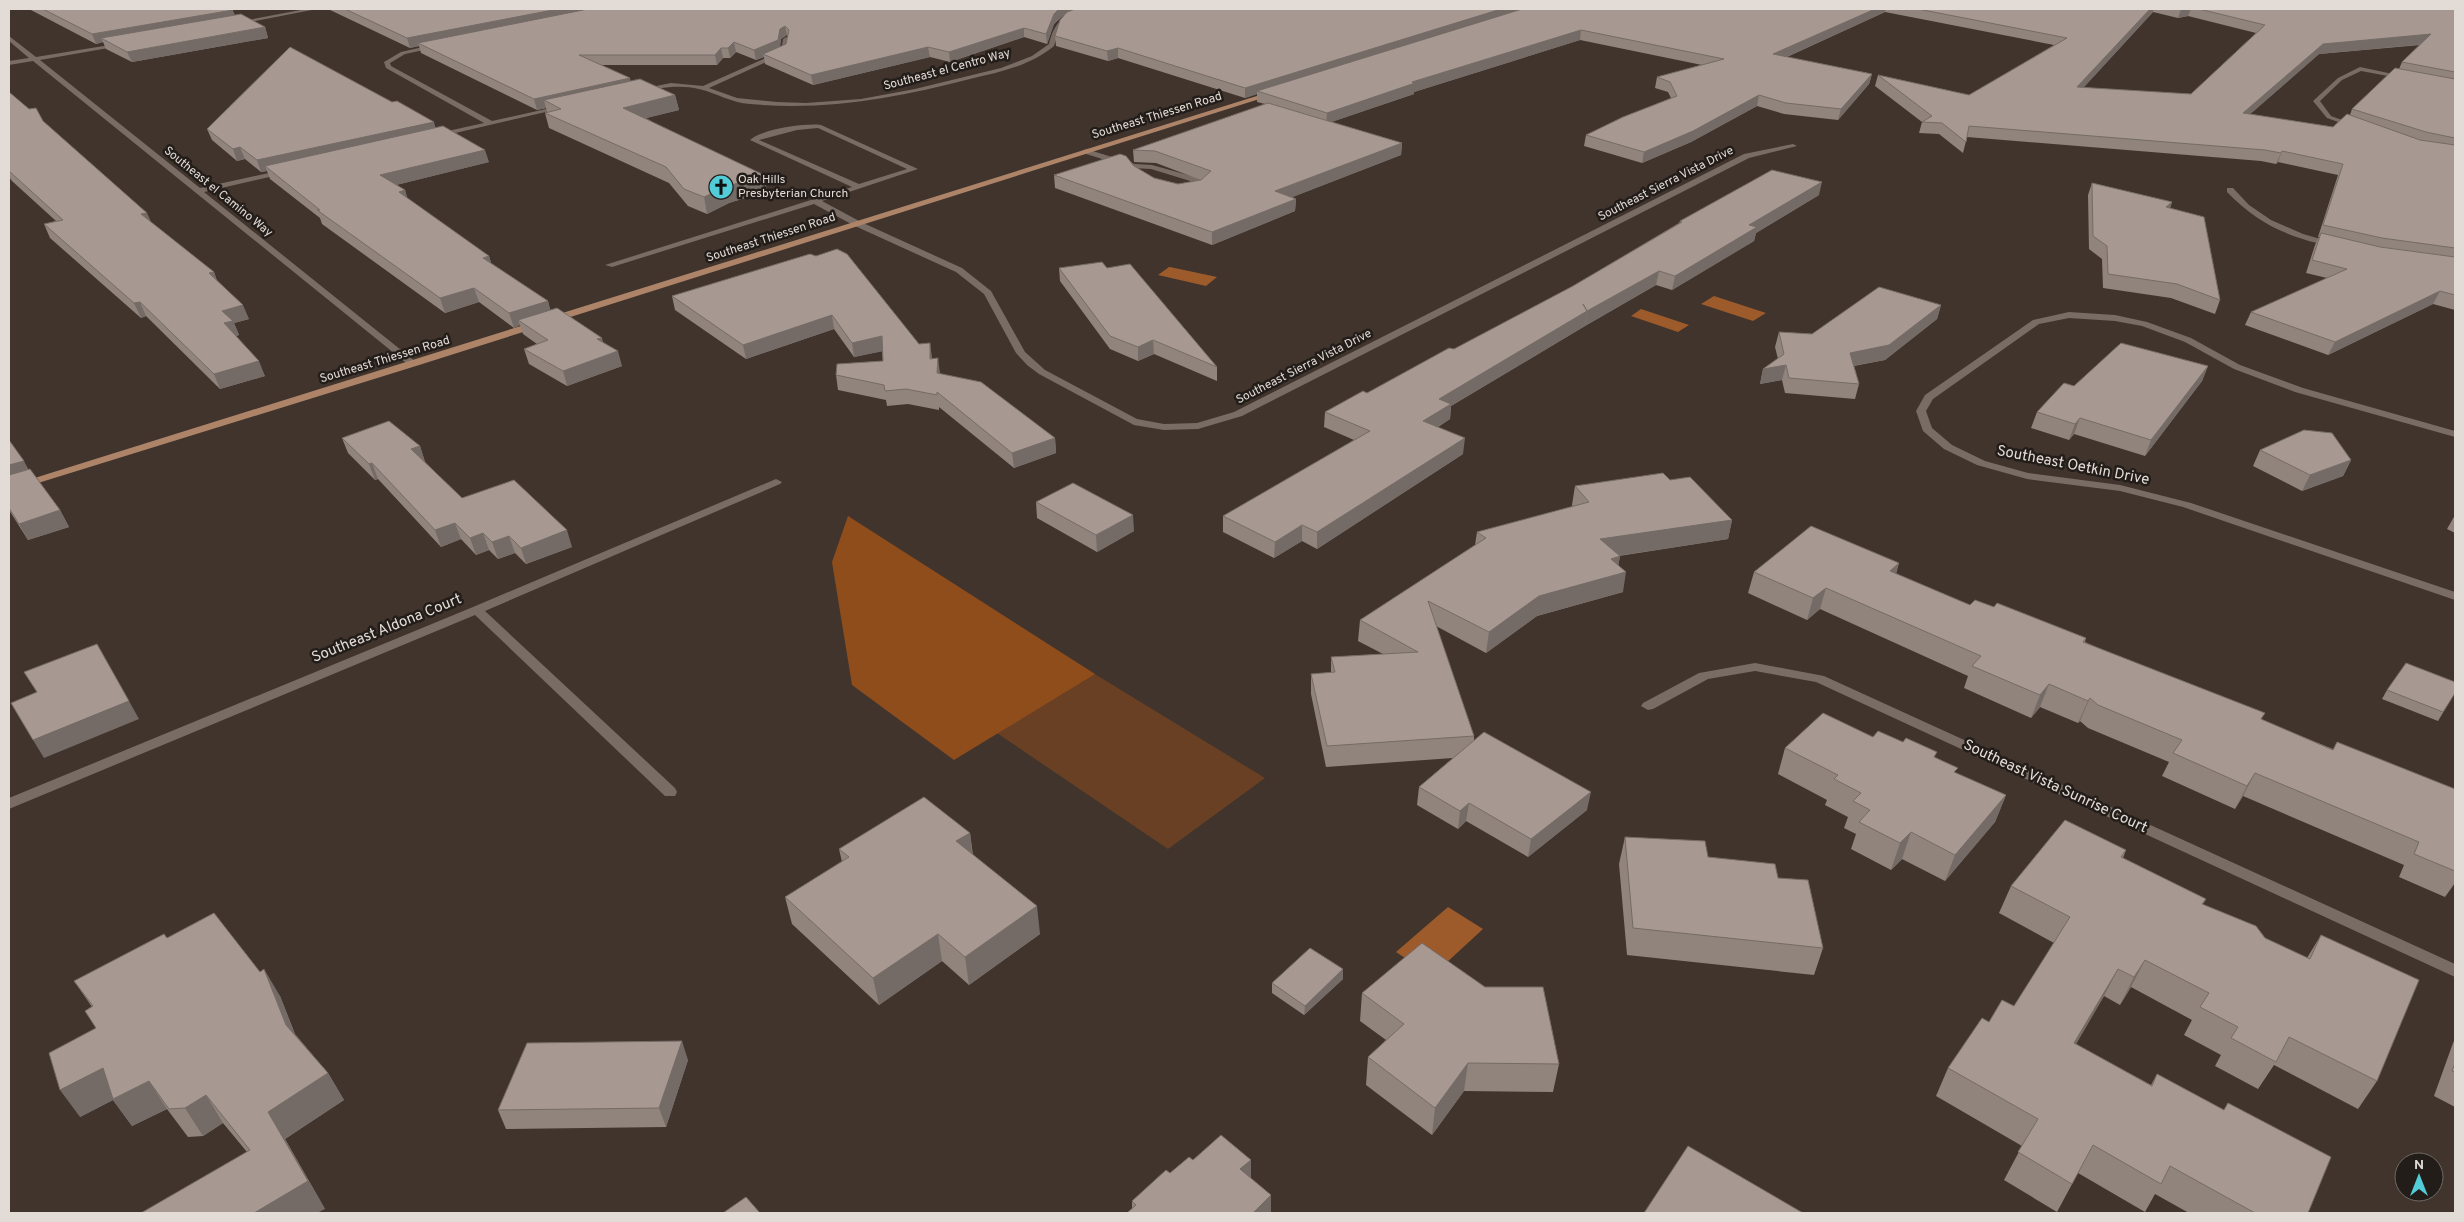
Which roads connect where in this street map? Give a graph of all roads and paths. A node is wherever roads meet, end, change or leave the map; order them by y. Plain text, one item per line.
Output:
1 (314, 9) edge
2 (1091, 9) edge
3 (227, 24) edge
4 (9, 38) edge
5 (786, 39) edge
6 (131, 42) edge
7 (440, 45) edge
8 (34, 59) junction
9 (9, 63) edge
10 (2408, 78) edge
11 (703, 88) junction
12 (1280, 90) edge
13 (628, 92) edge
14 (573, 105) edge
15 (491, 124) junction
16 (2366, 130) edge
17 (425, 139) edge
18 (1793, 146) dead end
19 (1086, 151) junction
20 (293, 169) edge
21 (859, 187) junction
22 (2230, 190) dead end
23 (198, 191) junction
24 (1188, 191) edge
25 (815, 201) junction
26 (858, 224) junction
27 (2345, 246) edge
28 (609, 265) dead end
29 (413, 364) junction
30 (2455, 434) edge
31 (776, 482) dead end
32 (9, 489) edge
33 (2455, 596) edge
34 (477, 610) junction
35 (1648, 706) dead end
36 (670, 792) dead end
37 (9, 804) edge
38 (2455, 971) edge

1 - 3 street
2 - 11 street, Southeast el Centro Way
4 - 8 street, Southeast el Camino Way
5 - 11 street
6 - 8 street
7 - 15 street
8 - 9 street
8 - 23 street, Southeast el Camino Way
10 - 16 street
11 - 13 street, Southeast el Centro Way
12 - 19 main road, Southeast Thiessen Road
14 - 15 street
15 - 17 street
18 - 26 street, Southeast Sierra Vista Drive
19 - 24 street
19 - 26 main road, Southeast Thiessen Road
20 - 23 street
21 - 21 street
21 - 25 street
22 - 27 street
23 - 29 street, Southeast el Camino Way
25 - 26 street, Southeast Sierra Vista Drive
25 - 28 street
26 - 29 main road, Southeast Thiessen Road
29 - 32 main road, Southeast Thiessen Road
30 - 33 street, Southeast Oetkin Drive
31 - 34 street, Southeast Aldona Court
34 - 36 street
34 - 37 street, Southeast Aldona Court
35 - 38 street, Southeast Vista Sunrise Court

